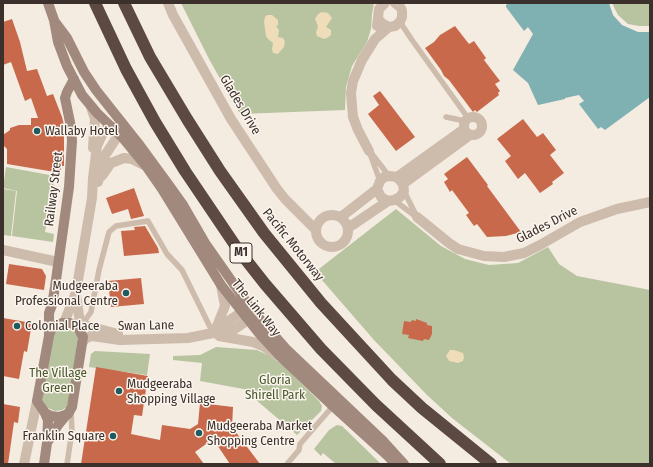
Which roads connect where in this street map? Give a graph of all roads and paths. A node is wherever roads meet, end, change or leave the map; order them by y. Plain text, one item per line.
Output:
1 (48, 3) edge
2 (95, 3) edge
3 (124, 3) edge
4 (168, 3) edge
5 (383, 3) edge
6 (395, 3) edge
7 (403, 12) edge
8 (378, 19) junction
9 (54, 20) junction
10 (389, 27) junction
11 (375, 39) junction
12 (74, 79) junction
13 (91, 107) junction
14 (446, 117) dead end
15 (123, 124) junction
16 (111, 126) junction
17 (467, 126) junction
18 (119, 134) junction
19 (369, 151) junction
20 (146, 166) junction
21 (93, 178) junction
22 (398, 182) junction
23 (378, 185) junction
24 (93, 194) junction
25 (391, 201) junction
26 (650, 202) edge
27 (300, 213) junction
28 (341, 217) junction
29 (417, 217) junction
30 (320, 220) junction
31 (348, 228) junction
32 (316, 230) junction
33 (3, 250) edge
34 (58, 262) junction
35 (221, 285) junction
36 (76, 292) junction
37 (52, 305) junction
38 (252, 310) junction
39 (245, 316) junction
40 (75, 328) junction
41 (214, 333) junction
42 (49, 336) junction
43 (147, 339) junction
44 (281, 357) junction
45 (37, 401) junction
46 (337, 406) junction
47 (44, 411) junction
48 (69, 411) junction
49 (47, 443) junction
50 (24, 464) edge
51 (44, 464) edge
52 (66, 464) edge
53 (287, 464) edge
54 (395, 464) edge
55 (404, 464) edge
56 (440, 464) edge
57 (490, 464) edge

1 - 9 main road
2 - 56 highway, M1
3 - 57 highway, Pacific Motorway / M1
4 - 27 street, Glades Drive
5 - 8 street, Glades Drive
6 - 7 street
7 - 10 street, Glades Drive
7 - 17 lane
8 - 10 street
8 - 11 street, Glades Drive
9 - 12 main road
9 - 15 main road
10 - 11 street, Glades Drive
11 - 19 street, Glades Drive
12 - 13 main road
12 - 34 main road, Railway Street
13 - 16 main road
13 - 21 street
14 - 17 lane
15 - 16 main road
15 - 18 main road
15 - 38 main road
16 - 18 main road, The Link Way
16 - 21 street
17 - 22 street
18 - 20 main road, The Link Way
18 - 24 street
19 - 22 lane, Glades Drive
19 - 23 lane, Glades Drive
20 - 24 street
20 - 35 main road, The Link Way
21 - 24 street
22 - 23 street
22 - 25 street
22 - 29 lane, Glades Drive
23 - 25 street, Glades Drive
23 - 28 street
24 - 36 street
25 - 29 lane, Glades Drive
25 - 31 street
26 - 29 street, Glades Drive
27 - 30 street, Glades Drive
27 - 32 street, Glades Drive
28 - 30 street
28 - 31 street
30 - 32 street
31 - 32 street, Glades Drive
33 - 34 street
34 - 37 main road, Railway Street
35 - 39 main road, The Link Way
35 - 41 street
36 - 40 street
36 - 40 street
37 - 40 main road
37 - 42 main road, Railway Street
38 - 39 main road
38 - 46 main road
39 - 41 street, Swan Lane
39 - 44 main road, The Link Way
40 - 41 lane
40 - 42 main road
40 - 43 street
40 - 43 street, Swan Lane
40 - 48 main road
41 - 43 street, Swan Lane
41 - 44 street, Swan Lane
42 - 45 main road, Railway Street
44 - 46 main road, The Link Way
45 - 47 main road
45 - 50 street, Railway Street
46 - 53 lane
46 - 54 main road, The Link Way
46 - 55 main road
47 - 48 main road
47 - 49 main road
48 - 49 main road
48 - 52 lane
49 - 51 main road

